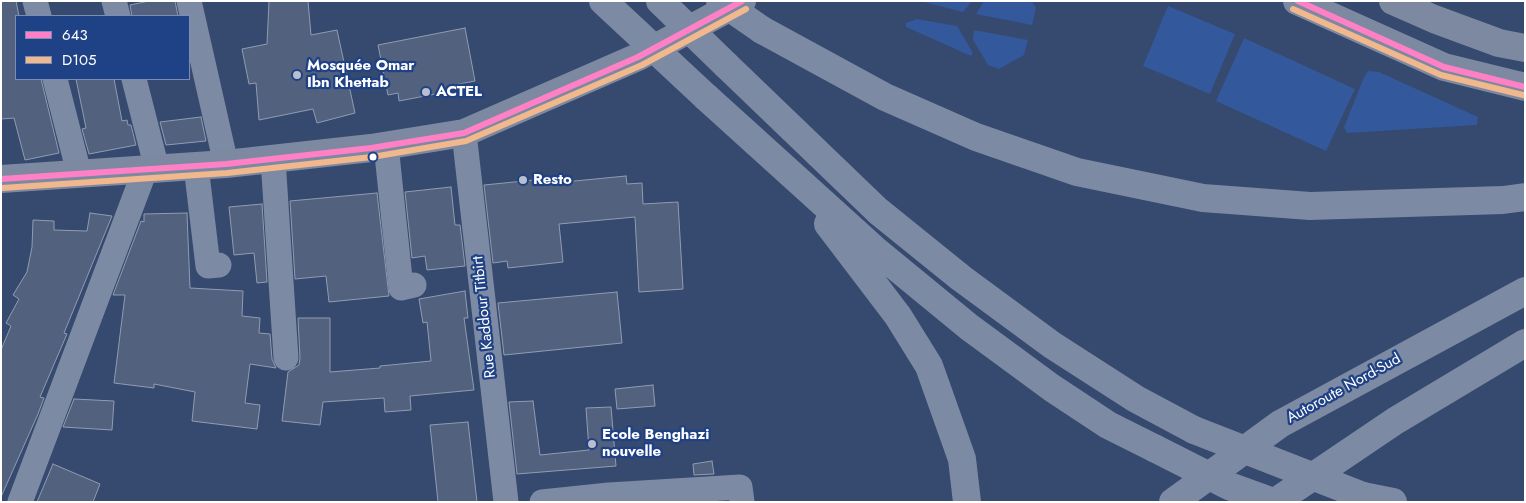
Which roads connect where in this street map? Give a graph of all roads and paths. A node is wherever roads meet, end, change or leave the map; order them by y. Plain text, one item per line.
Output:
1 (35, 1) edge
2 (114, 1) edge
3 (189, 1) edge
4 (603, 1) edge
5 (660, 1) edge
6 (720, 1) edge
7 (742, 1) edge
8 (1297, 1) edge
9 (1393, 1) edge
10 (39, 15) edge
11 (118, 15) edge
12 (1525, 48) edge
13 (55, 80) edge
14 (134, 80) edge
15 (1525, 87) edge
16 (464, 133) junction
17 (386, 145) junction
18 (273, 159) junction
19 (226, 164) junction
20 (196, 166) junction
21 (151, 169) junction
22 (789, 172) junction
23 (79, 173) junction
24 (1, 179) edge
25 (1525, 196) edge
26 (220, 265) dead end
27 (414, 285) dead end
28 (1525, 291) edge
29 (1525, 343) edge
30 (286, 358) dead end
31 (609, 498) edge
32 (20, 502) edge
33 (506, 502) edge
34 (542, 502) edge
35 (742, 502) edge
36 (967, 502) edge
37 (1173, 502) edge
38 (1274, 502) edge
39 (1393, 502) edge

1 - 10 street
2 - 11 street
3 - 19 street
4 - 22 highway, bridge
5 - 39 highway, bridge
6 - 25 highway, bridge
7 - 16 main road
8 - 15 main road
9 - 12 main road
13 - 23 street
14 - 21 street
16 - 17 main road
16 - 33 street, Rue Kaddour Titbirt
17 - 18 main road
17 - 27 street
18 - 19 main road
18 - 30 street
19 - 20 main road
20 - 21 main road
20 - 26 street
21 - 23 main road
21 - 32 street
22 - 36 highway
22 - 38 highway, bridge
23 - 24 main road
28 - 37 highway, Autoroute Nord-Sud
29 - 38 highway
31 - 34 street
31 - 35 street

